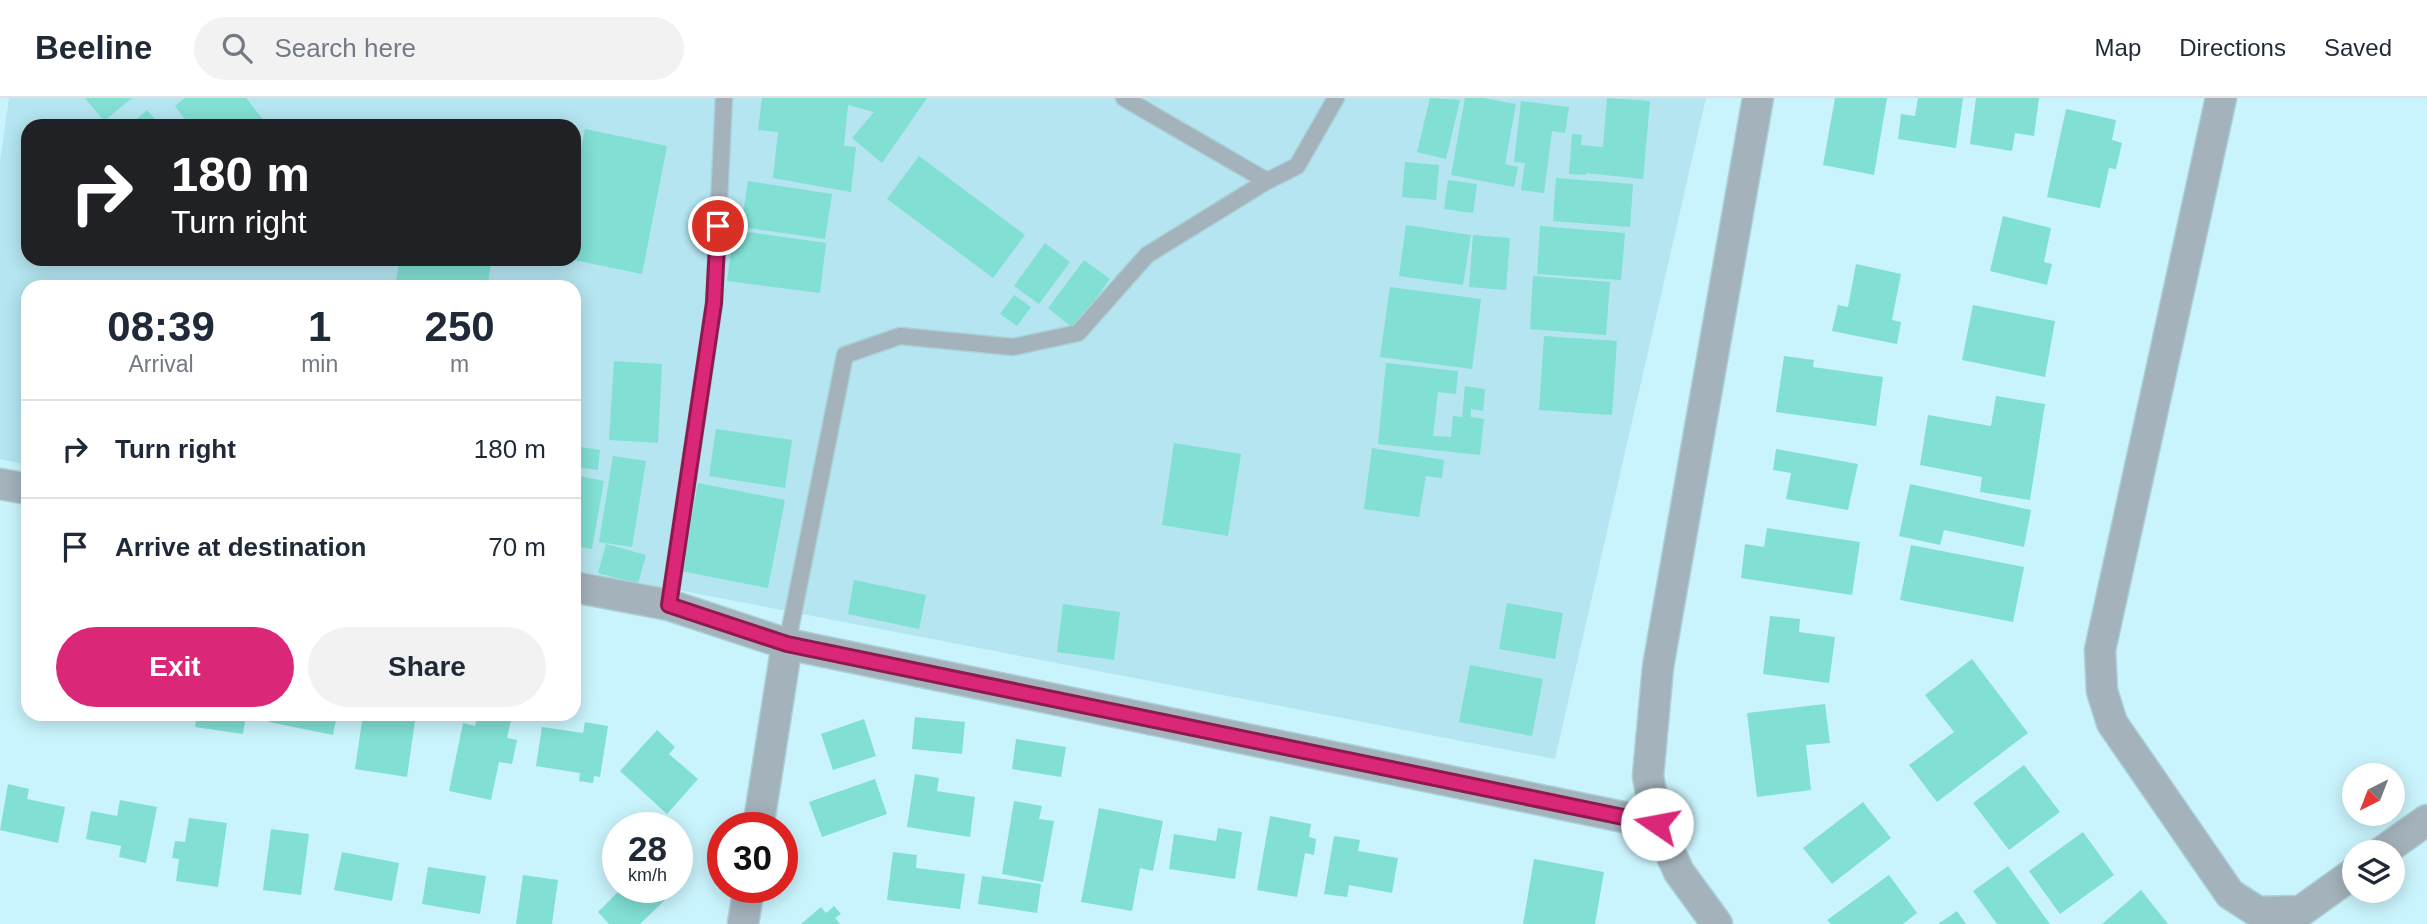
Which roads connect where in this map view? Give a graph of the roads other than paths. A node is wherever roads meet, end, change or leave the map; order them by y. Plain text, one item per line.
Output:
1 (724, 98) edge
2 (1124, 98) edge
3 (1336, 98) edge
4 (1758, 98) edge
5 (2221, 98) edge
6 (1267, 181) junction
7 (0, 484) edge
8 (21, 488) edge
9 (581, 588) edge
10 (669, 605) junction
11 (787, 644) junction
12 (761, 812) edge
13 (2427, 820) edge
14 (1657, 824) junction
15 (2399, 840) edge
16 (2342, 882) edge
17 (746, 903) edge
18 (743, 924) edge
19 (1717, 924) edge

1 - 10 lane
2 - 6 lane
3 - 6 lane
4 - 14 street
5 - 16 street
6 - 11 lane
7 - 8 street
9 - 10 street
10 - 11 street
11 - 12 street
11 - 14 street
13 - 15 street
14 - 19 street
17 - 18 street

